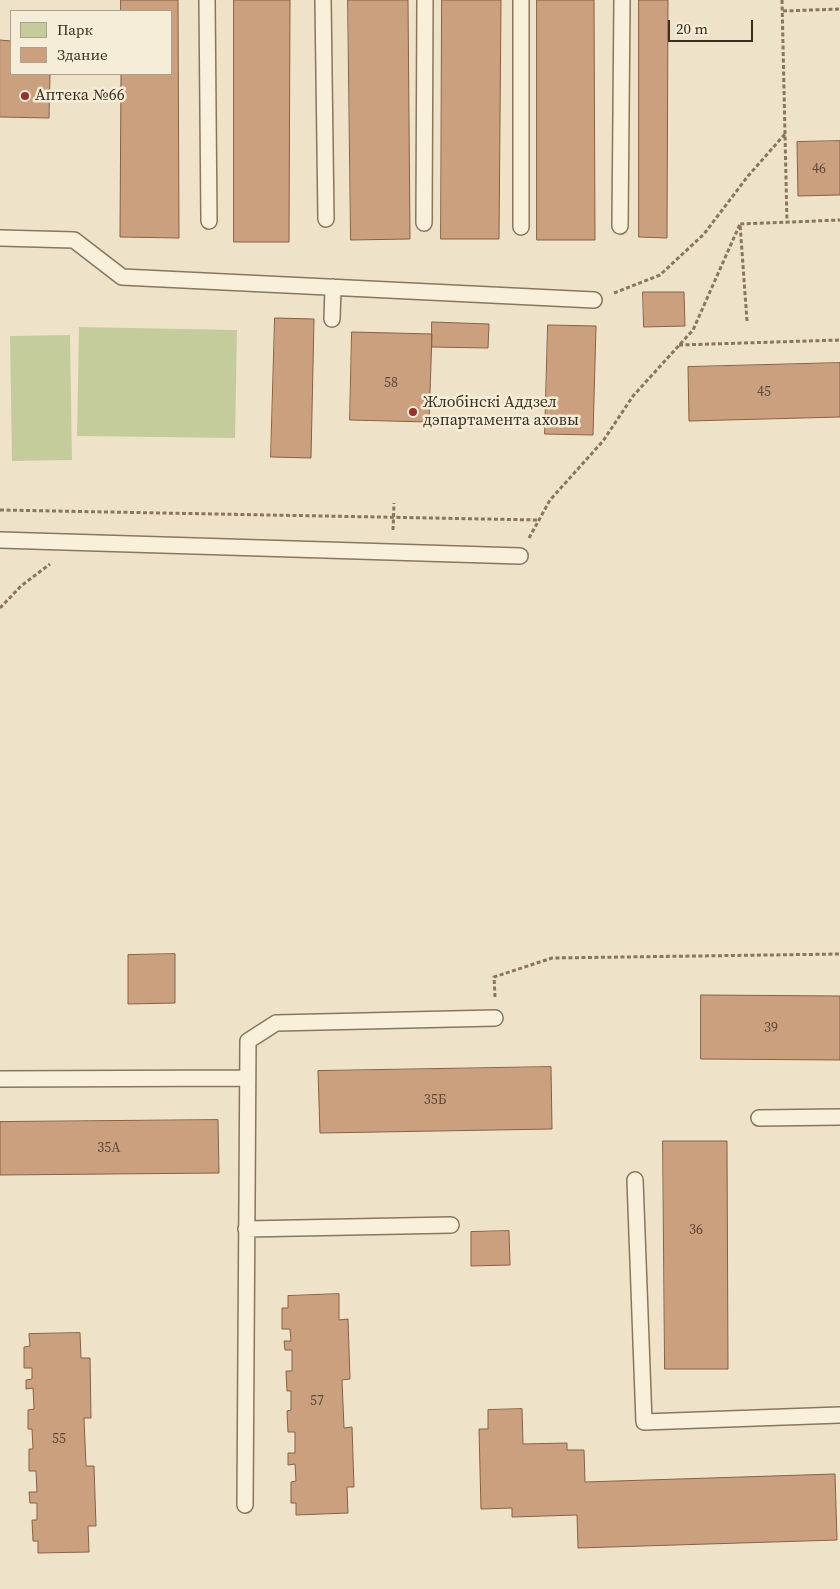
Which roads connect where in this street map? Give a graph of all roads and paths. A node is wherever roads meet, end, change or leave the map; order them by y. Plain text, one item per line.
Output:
1 (207, 0) edge
2 (323, 0) edge
3 (424, 0) edge
4 (521, 0) edge
5 (622, 0) edge
6 (782, 0) edge
7 (840, 9) edge
8 (782, 11) junction
9 (785, 134) junction
10 (326, 219) dead end
11 (840, 220) edge
12 (209, 221) dead end
13 (424, 223) dead end
14 (787, 223) junction
15 (740, 224) junction
16 (620, 226) dead end
17 (521, 227) dead end
18 (0, 238) edge
19 (333, 287) junction
20 (594, 300) joint
21 (332, 319) dead end
22 (748, 321) dead end
23 (840, 340) edge
24 (679, 345) junction
25 (0, 510) edge
26 (539, 520) junction
27 (0, 540) edge
28 (78, 543) junction
29 (520, 556) joint
30 (0, 608) edge
31 (840, 954) edge
32 (495, 1018) joint
33 (247, 1078) junction
34 (0, 1079) edge
35 (840, 1117) edge
36 (759, 1118) dead end
37 (635, 1180) dead end
38 (451, 1225) dead end
39 (246, 1229) junction
40 (840, 1415) edge
41 (244, 1505) dead end

1 - 12 lane
2 - 10 lane
3 - 13 lane
4 - 17 lane
5 - 16 lane
6 - 8 path
7 - 8 path
8 - 9 path
9 - 14 path
9 - 20 path
11 - 14 path
14 - 15 path
15 - 22 path
15 - 24 path
18 - 19 lane
19 - 20 lane
19 - 21 lane
23 - 24 path
24 - 26 path
25 - 26 path
26 - 29 path
27 - 28 lane
28 - 29 lane
28 - 30 path
31 - 32 path
32 - 33 lane
33 - 34 lane
33 - 39 lane
35 - 36 lane
37 - 40 lane
38 - 39 lane
39 - 41 lane

